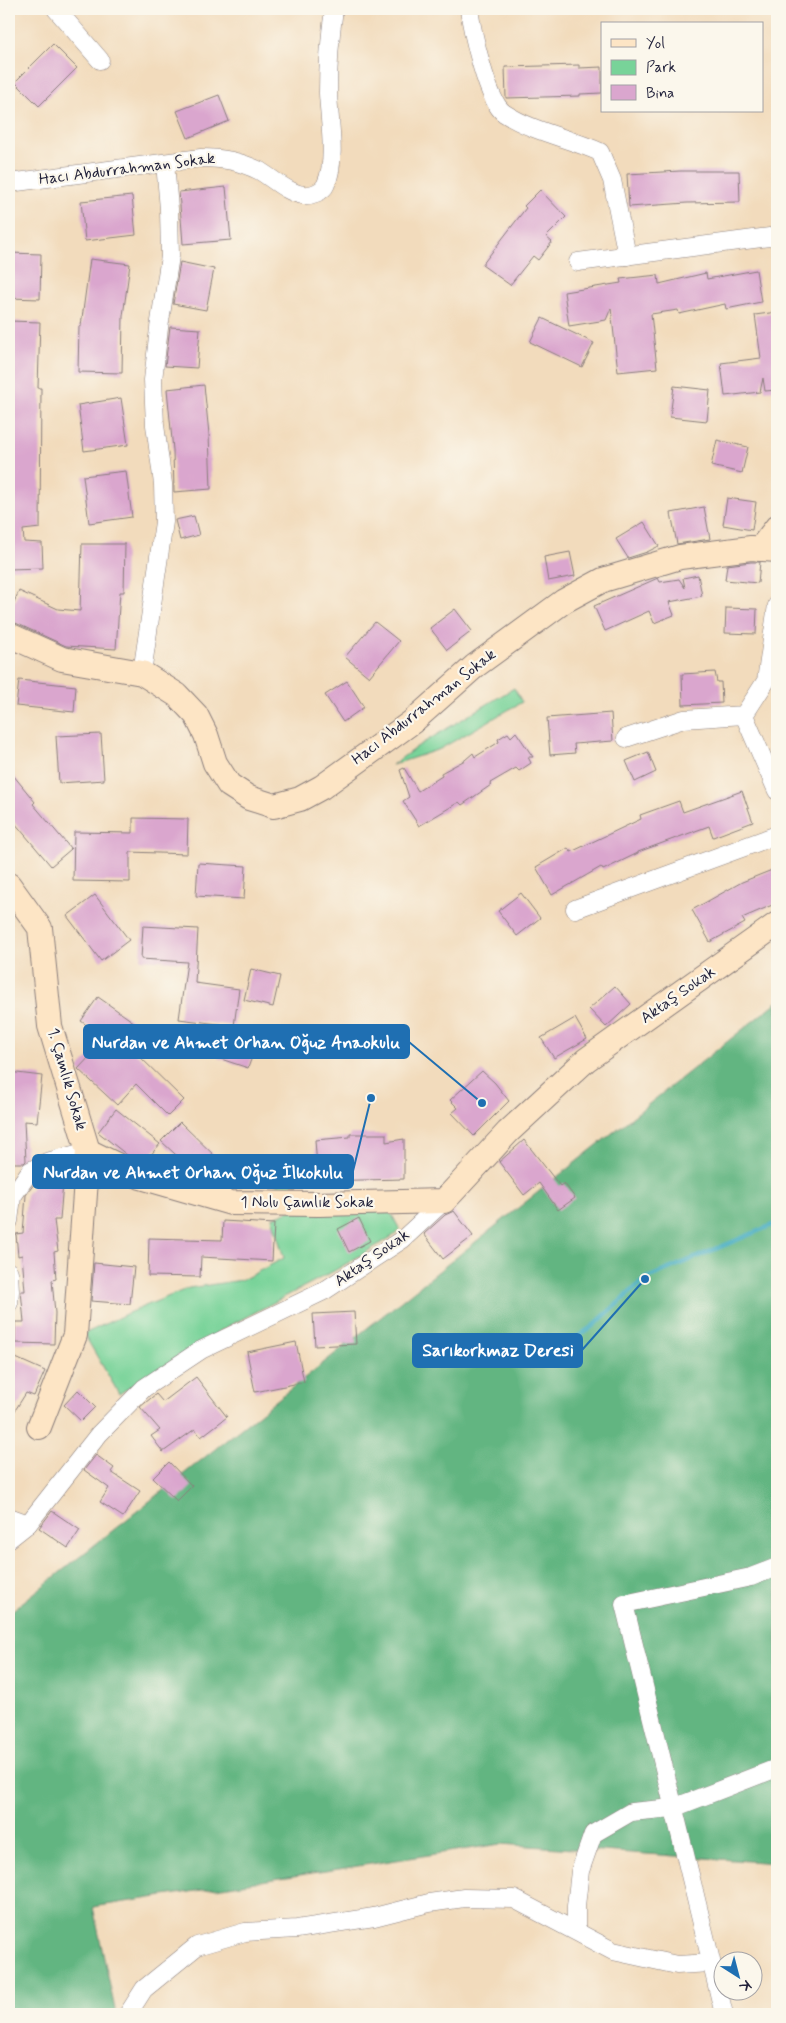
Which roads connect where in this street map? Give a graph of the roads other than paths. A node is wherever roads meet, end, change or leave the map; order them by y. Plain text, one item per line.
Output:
1 (56, 9) edge
2 (334, 9) edge
3 (469, 9) edge
4 (100, 60) dead end
5 (165, 163) junction
6 (9, 183) edge
7 (777, 236) edge
8 (627, 256) junction
9 (578, 262) dead end
10 (777, 527) edge
11 (769, 549) edge
12 (777, 605) edge
13 (9, 635) edge
14 (142, 673) junction
15 (744, 715) junction
16 (626, 738) dead end
17 (777, 791) edge
18 (777, 835) edge
19 (9, 885) edge
20 (575, 909) dead end
21 (777, 924) edge
22 (88, 1151) junction
23 (444, 1201) junction
24 (9, 1221) edge
25 (9, 1272) edge
26 (9, 1303) edge
27 (39, 1427) dead end
28 (9, 1517) edge
29 (28, 1524) junction
30 (9, 1539) edge
31 (777, 1567) edge
32 (777, 1768) edge
33 (674, 1808) junction
34 (576, 1931) junction
35 (711, 1962) junction
36 (128, 2014) edge
37 (724, 2014) edge

1 - 4 street
2 - 5 street, Hacı Abdurrahman Sokak
3 - 8 street
5 - 6 street, Hacı Abdurrahman Sokak
5 - 14 street
7 - 8 street
8 - 9 street
10 - 11 street
11 - 14 street, Hacı Abdurrahman Sokak
12 - 15 street
13 - 14 street, Hacı Abdurrahman Sokak
15 - 16 street
15 - 17 street
18 - 20 street
19 - 22 street, 1. Çamlık Sokak
21 - 23 street, Aktaş Sokak
22 - 23 street, 1 Nolu Çamlık Sokak
22 - 24 street
22 - 27 street, 1. Çamlık Sokak
23 - 29 street, Aktaş Sokak
25 - 26 street
28 - 29 street
29 - 30 street, Aktaş Sokak
31 - 33 street
32 - 33 street
33 - 34 street
33 - 35 street
34 - 35 street
34 - 36 street
35 - 37 street

